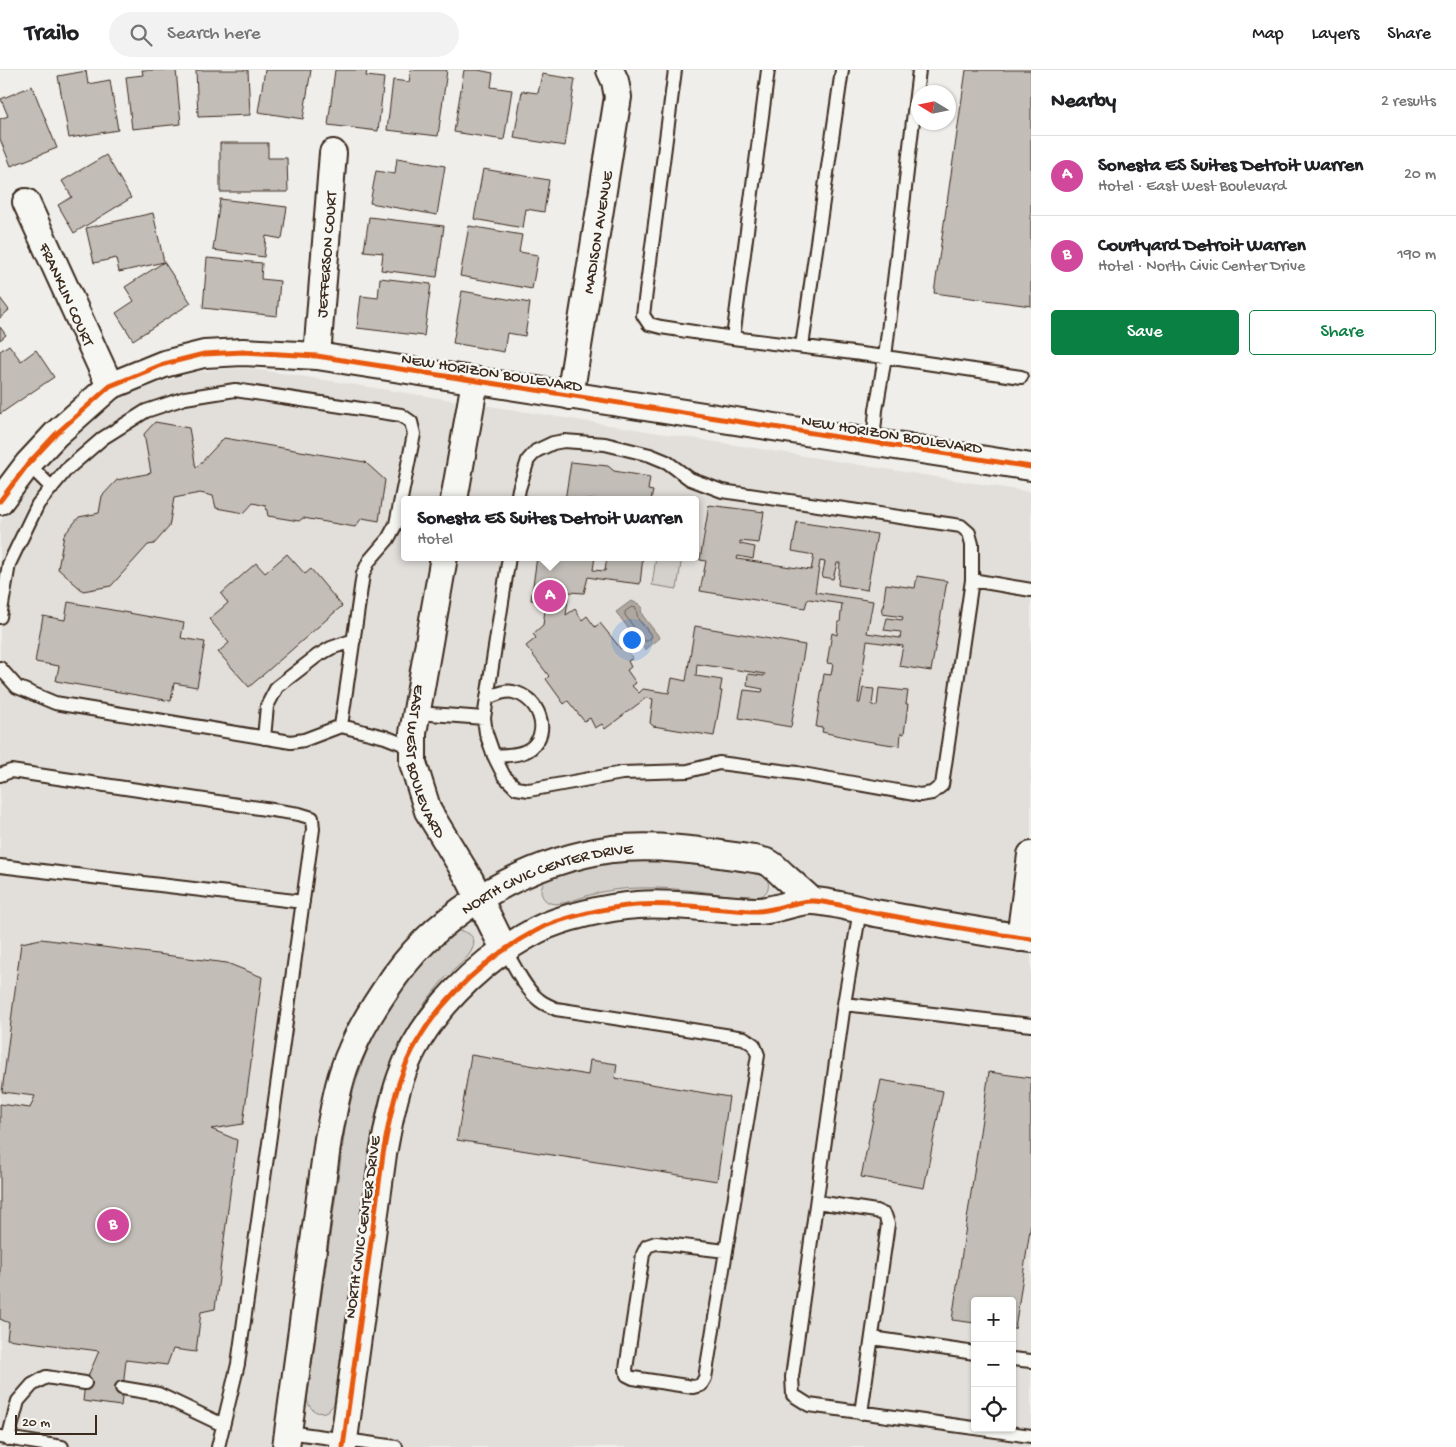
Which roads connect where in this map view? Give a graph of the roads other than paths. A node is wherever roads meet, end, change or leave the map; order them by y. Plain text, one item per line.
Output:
1 (610, 70) edge
2 (676, 70) edge
3 (768, 70) edge
4 (842, 70) edge
5 (920, 70) edge
6 (333, 153) dead end
7 (26, 202) dead end
8 (733, 338) junction
9 (802, 346) junction
10 (317, 356) junction
11 (885, 357) junction
12 (1021, 377) dead end
13 (475, 381) junction
14 (110, 386) junction
15 (570, 396) junction
16 (874, 443) junction
17 (28, 464) junction
18 (1031, 467) edge
19 (52, 488) junction
20 (402, 496) edge
21 (455, 496) edge
22 (518, 496) edge
23 (401, 499) edge
24 (0, 501) edge
25 (443, 561) edge
26 (508, 561) edge
27 (972, 580) junction
28 (3, 584) edge
29 (1031, 590) edge
30 (0, 617) edge
31 (354, 640) junction
32 (0, 668) edge
33 (487, 698) junction
34 (416, 713) junction
35 (484, 718) junction
36 (341, 726) junction
37 (264, 738) junction
38 (413, 748) junction
39 (494, 756) junction
40 (0, 775) edge
41 (1031, 855) edge
42 (0, 866) edge
43 (479, 899) junction
44 (812, 901) junction
45 (303, 902) junction
46 (860, 910) junction
47 (1025, 938) edge
48 (504, 949) junction
49 (844, 1004) junction
50 (1031, 1026) edge
51 (817, 1202) junction
52 (726, 1251) junction
53 (872, 1338) junction
54 (971, 1352) edge
55 (1016, 1359) edge
56 (1031, 1361) edge
57 (85, 1383) dead end
58 (122, 1388) dead end
59 (861, 1413) junction
60 (223, 1425) junction
61 (1031, 1436) edge
62 (4, 1438) edge
63 (287, 1440) edge
64 (22, 1444) edge
65 (343, 1444) edge
66 (62, 1447) edge
67 (218, 1447) edge
68 (396, 1447) edge

1 - 15 street, MADISON AVENUE
2 - 8 lane
3 - 8 lane
4 - 9 lane
5 - 11 lane
6 - 10 street, JEFFERSON COURT
7 - 14 street, FRANKLIN COURT
8 - 9 lane
9 - 11 lane
10 - 13 street, NEW HORIZON BOULEVARD
10 - 14 street, NEW HORIZON BOULEVARD
11 - 12 lane
11 - 16 lane
13 - 15 street, NEW HORIZON BOULEVARD
13 - 21 street
14 - 17 street, NEW HORIZON BOULEVARD
15 - 16 street, NEW HORIZON BOULEVARD
16 - 18 street, NEW HORIZON BOULEVARD
17 - 19 lane
17 - 24 street, NEW HORIZON BOULEVARD
19 - 20 lane
19 - 28 lane
22 - 27 lane
23 - 31 lane
25 - 34 street, EAST WEST BOULEVARD
26 - 33 lane
27 - 29 lane
27 - 39 lane
28 - 30 lane
31 - 36 lane
31 - 37 lane
32 - 37 lane
33 - 35 lane
33 - 39 lane
34 - 35 lane
34 - 38 street, EAST WEST BOULEVARD
35 - 39 lane
36 - 37 lane
36 - 38 lane
38 - 43 street, EAST WEST BOULEVARD
40 - 45 lane
41 - 47 street
42 - 45 lane
43 - 44 street, NORTH CIVIC CENTER DRIVE
43 - 48 street, EAST WEST BOULEVARD
43 - 63 street, NORTH CIVIC CENTER DRIVE
44 - 46 street, NORTH CIVIC CENTER DRIVE
44 - 48 street, NORTH CIVIC CENTER DRIVE
45 - 60 lane
46 - 47 street, NORTH CIVIC CENTER DRIVE
46 - 49 lane
48 - 52 lane
48 - 65 street, NORTH CIVIC CENTER DRIVE
49 - 50 lane
49 - 51 lane
51 - 53 lane
51 - 59 lane
52 - 52 lane
53 - 54 lane
53 - 59 lane
55 - 56 lane
57 - 62 lane
58 - 60 lane
59 - 61 lane
60 - 67 lane
62 - 64 lane
63 - 65 lane
64 - 66 lane
65 - 68 lane

